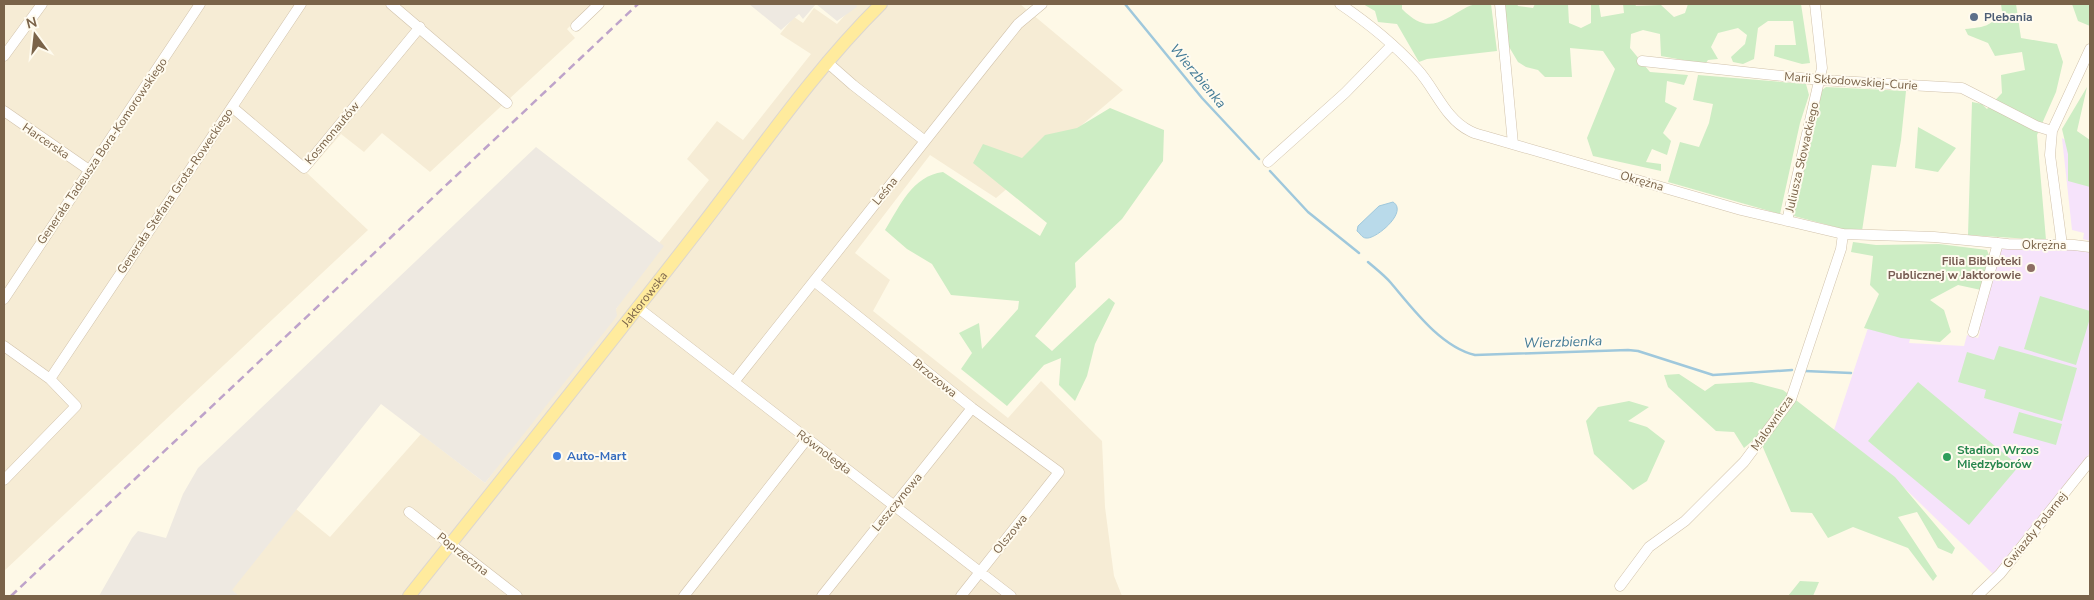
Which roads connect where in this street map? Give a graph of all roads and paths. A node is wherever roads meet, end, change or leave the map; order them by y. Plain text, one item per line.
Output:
1 (42, 4) edge
2 (200, 4) edge
3 (301, 4) edge
4 (392, 4) edge
5 (599, 4) edge
6 (881, 4) edge
7 (1042, 4) edge
8 (1340, 4) edge
9 (1500, 4) edge
10 (1815, 4) edge
11 (576, 26) dead end
12 (420, 27) junction
13 (1392, 45) junction
14 (2090, 49) edge
15 (4, 56) edge
16 (1642, 61) dead end
17 (828, 62) junction
18 (1820, 80) junction
19 (507, 103) dead end
20 (232, 107) junction
21 (4, 112) edge
22 (2052, 131) junction
23 (926, 141) junction
24 (1513, 144) junction
25 (1268, 162) dead end
26 (89, 170) junction
27 (1787, 221) junction
28 (1844, 234) junction
29 (1998, 243) junction
30 (2062, 245) junction
31 (2090, 247) edge
32 (814, 281) junction
33 (4, 299) edge
34 (637, 308) junction
35 (1972, 332) dead end
36 (4, 346) edge
37 (50, 379) junction
38 (734, 382) junction
39 (972, 408) junction
40 (807, 440) junction
41 (2090, 461) edge
42 (1058, 472) joint
43 (4, 480) edge
44 (894, 505) junction
45 (409, 512) dead end
46 (450, 544) junction
47 (980, 572) junction
48 (1620, 586) dead end
49 (409, 596) edge
50 (517, 596) edge
51 (684, 596) edge
52 (822, 596) edge
53 (961, 596) edge
54 (1011, 596) edge
55 (1978, 596) edge

1 - 15 street
2 - 26 street, Generała Tadeusza Bora-Komorowskiego
3 - 20 street, Generała Stefana Grota-Roweckiego
4 - 12 street
5 - 11 street
6 - 17 main road, Jaktorowska
7 - 23 street, Leśna
8 - 13 street, Okrężna
9 - 24 street
10 - 18 street, Juliusza Słowackiego
12 - 19 street
12 - 20 street, Kosmonautów
13 - 24 street, Okrężna
13 - 25 street
14 - 22 street
16 - 18 street, Marii Skłodowskiej-Curie
17 - 23 street
17 - 34 main road, Jaktorowska
18 - 22 street, Marii Skłodowskiej-Curie
18 - 27 street, Juliusza Słowackiego
20 - 37 street, Generała Stefana Grota-Roweckiego
21 - 26 street, Harcerska
22 - 30 street
23 - 32 street, Leśna
24 - 27 street, Okrężna
26 - 33 street, Generała Tadeusza Bora-Komorowskiego
27 - 28 street, Okrężna
28 - 29 street, Okrężna
28 - 48 street, Malownicza
29 - 30 street, Okrężna
29 - 35 street
30 - 31 street, Okrężna
32 - 38 street, Leśna
32 - 39 street, Brzozowa
34 - 38 street, Równoległa
34 - 46 main road, Jaktorowska
36 - 37 street
37 - 43 street
38 - 40 street, Równoległa
39 - 42 street, Brzozowa
39 - 44 street, Leszczynowa
40 - 44 street, Równoległa
40 - 51 street
41 - 55 street, Gwiazdy Polarnej
42 - 47 street, Olszowa
44 - 47 street, Równoległa
44 - 52 street, Leszczynowa
45 - 46 street, Poprzeczna
46 - 49 main road, Jaktorowska
46 - 50 street, Poprzeczna
47 - 53 street, Olszowa
47 - 54 street, Równoległa

